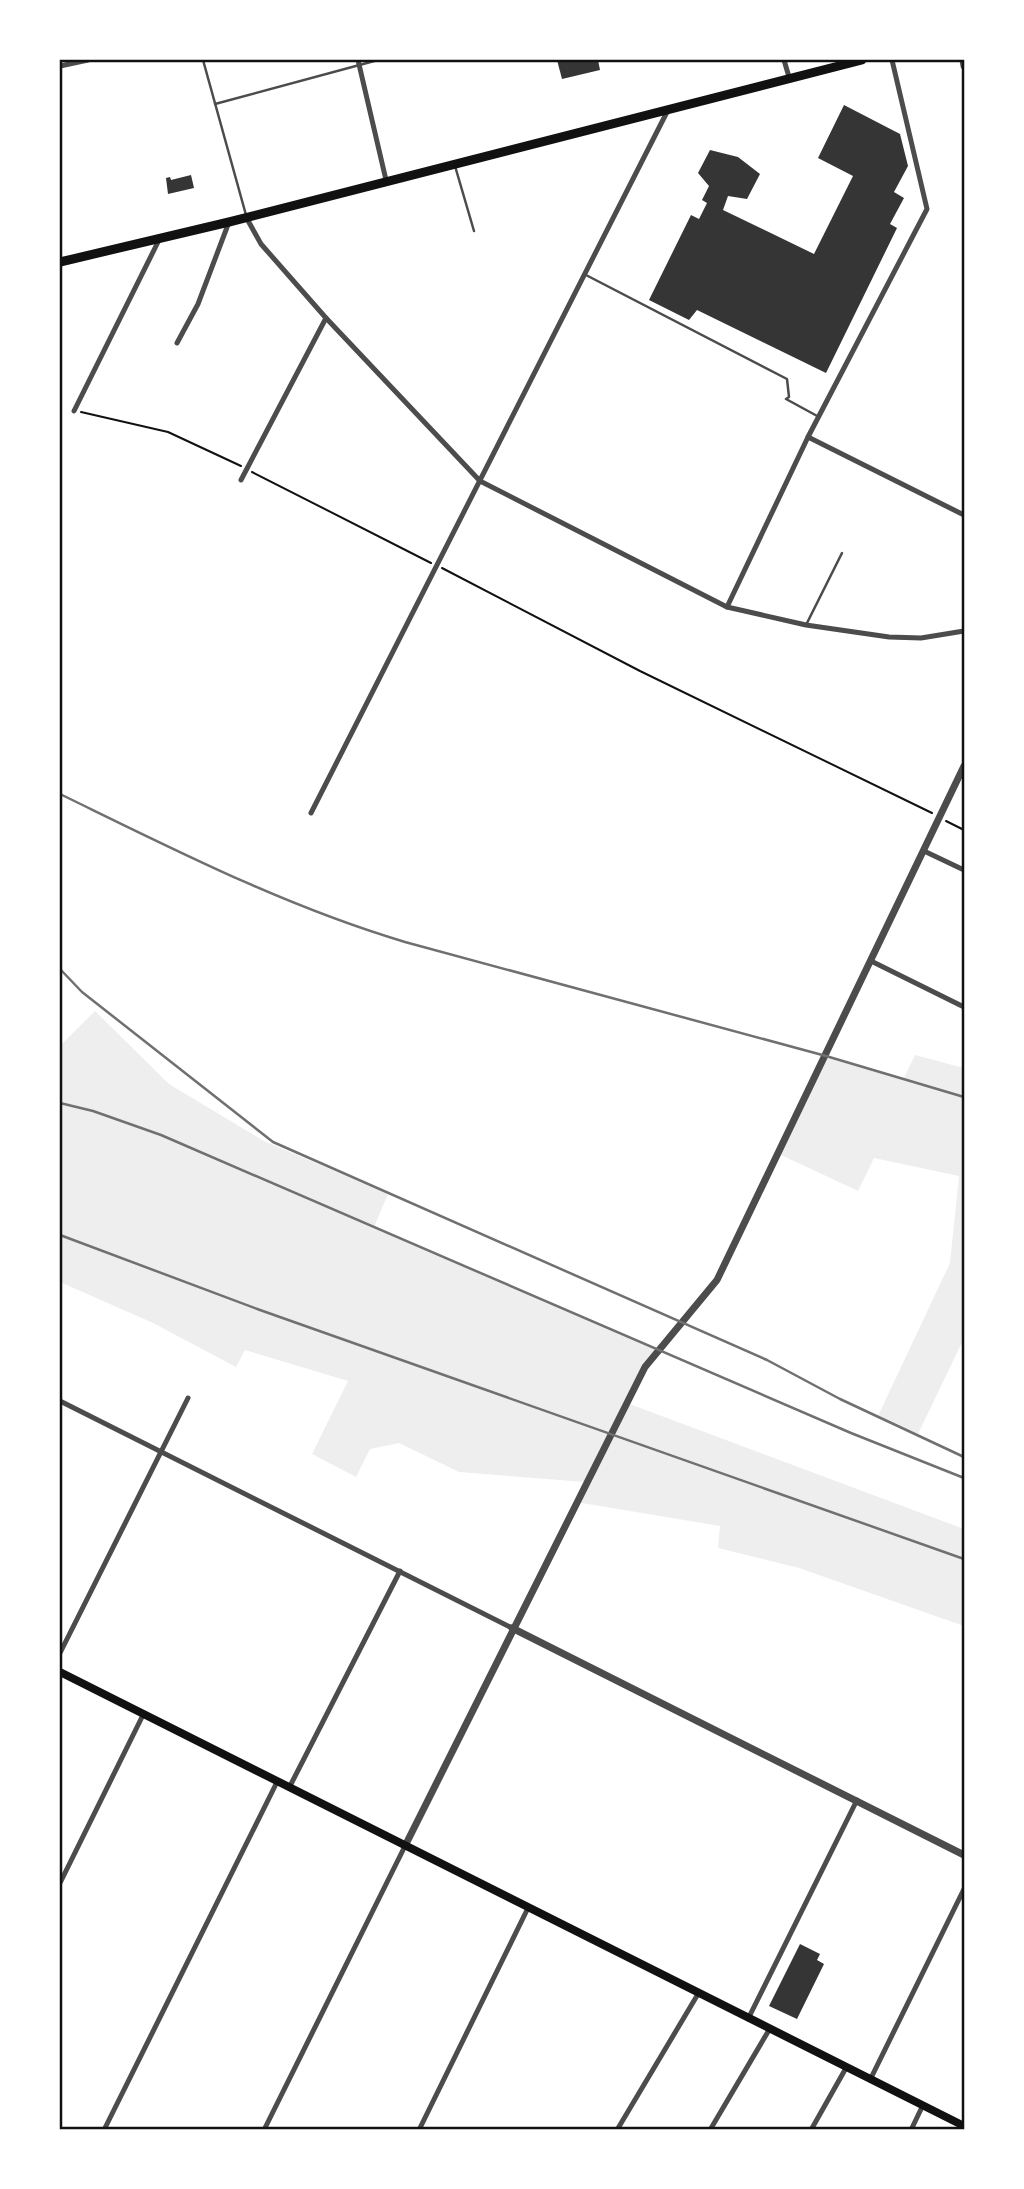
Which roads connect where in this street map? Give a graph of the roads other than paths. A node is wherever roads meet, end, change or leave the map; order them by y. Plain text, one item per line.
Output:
1 (88, 60) edge
2 (203, 60) edge
3 (378, 60) edge
4 (784, 60) edge
5 (862, 60) edge
6 (892, 60) edge
7 (963, 60) edge
8 (359, 62) edge
9 (60, 66) edge
10 (964, 66) edge
11 (789, 77) junction
12 (215, 104) junction
13 (668, 110) junction
14 (454, 162) junction
15 (386, 180) junction
16 (246, 217) junction
17 (229, 222) junction
18 (474, 231) dead end
19 (160, 237) junction
20 (60, 259) edge
21 (584, 274) junction
22 (326, 318) junction
23 (177, 343) dead end
24 (74, 411) road end
25 (819, 417) junction
26 (808, 438) junction
27 (241, 480) dead end
28 (480, 481) junction
29 (964, 515) edge
30 (842, 553) dead end
31 (727, 607) junction
32 (806, 625) junction
33 (964, 631) edge
34 (964, 766) edge
35 (311, 813) dead end
36 (924, 850) junction
37 (964, 870) edge
38 (871, 961) junction
39 (964, 1007) edge
40 (188, 1398) dead end
41 (60, 1401) edge
42 (161, 1453) junction
43 (400, 1570) junction
44 (512, 1628) junction
45 (60, 1653) edge
46 (60, 1672) edge
47 (143, 1714) junction
48 (277, 1782) junction
49 (289, 1788) junction
50 (857, 1800) junction
51 (405, 1846) junction
52 (964, 1855) edge
53 (60, 1883) edge
54 (964, 1889) edge
55 (528, 1908) junction
56 (698, 1994) junction
57 (748, 2019) junction
58 (769, 2030) junction
59 (846, 2068) junction
60 (870, 2080) junction
61 (923, 2105) junction
62 (964, 2126) edge
63 (104, 2130) edge
64 (264, 2130) edge
65 (419, 2130) edge
66 (617, 2130) edge
67 (710, 2130) edge
68 (811, 2130) edge
69 (911, 2130) edge

1 - 9 street
2 - 12 lane
3 - 8 lane
4 - 11 street
5 - 11 main road
6 - 25 street
7 - 10 street
8 - 12 lane
8 - 15 street
11 - 13 main road
12 - 16 lane
13 - 14 main road
13 - 21 street
14 - 15 main road
14 - 18 lane
15 - 16 main road
16 - 17 main road
16 - 22 street
17 - 19 main road
17 - 23 street
19 - 20 main road
19 - 24 street
21 - 25 lane
21 - 28 street
22 - 27 street
22 - 28 street
25 - 26 street
26 - 29 street
26 - 31 street
28 - 31 street
28 - 35 street
30 - 32 lane
31 - 32 street
32 - 33 street
34 - 36 street
36 - 37 street
36 - 38 street
38 - 39 street
38 - 44 street
40 - 42 street
41 - 42 street
42 - 43 street
42 - 45 street
43 - 44 street
43 - 49 street
44 - 50 street
44 - 51 street
46 - 47 main road
47 - 48 main road
47 - 53 street
48 - 49 main road
48 - 63 street
49 - 51 main road
50 - 52 street
50 - 57 street
51 - 55 main road
51 - 64 street
54 - 60 street
55 - 56 main road
55 - 65 street
56 - 57 main road
56 - 66 street
57 - 58 main road
58 - 59 main road
58 - 67 street
59 - 60 main road
59 - 68 street
60 - 61 main road
61 - 62 main road
61 - 69 street

